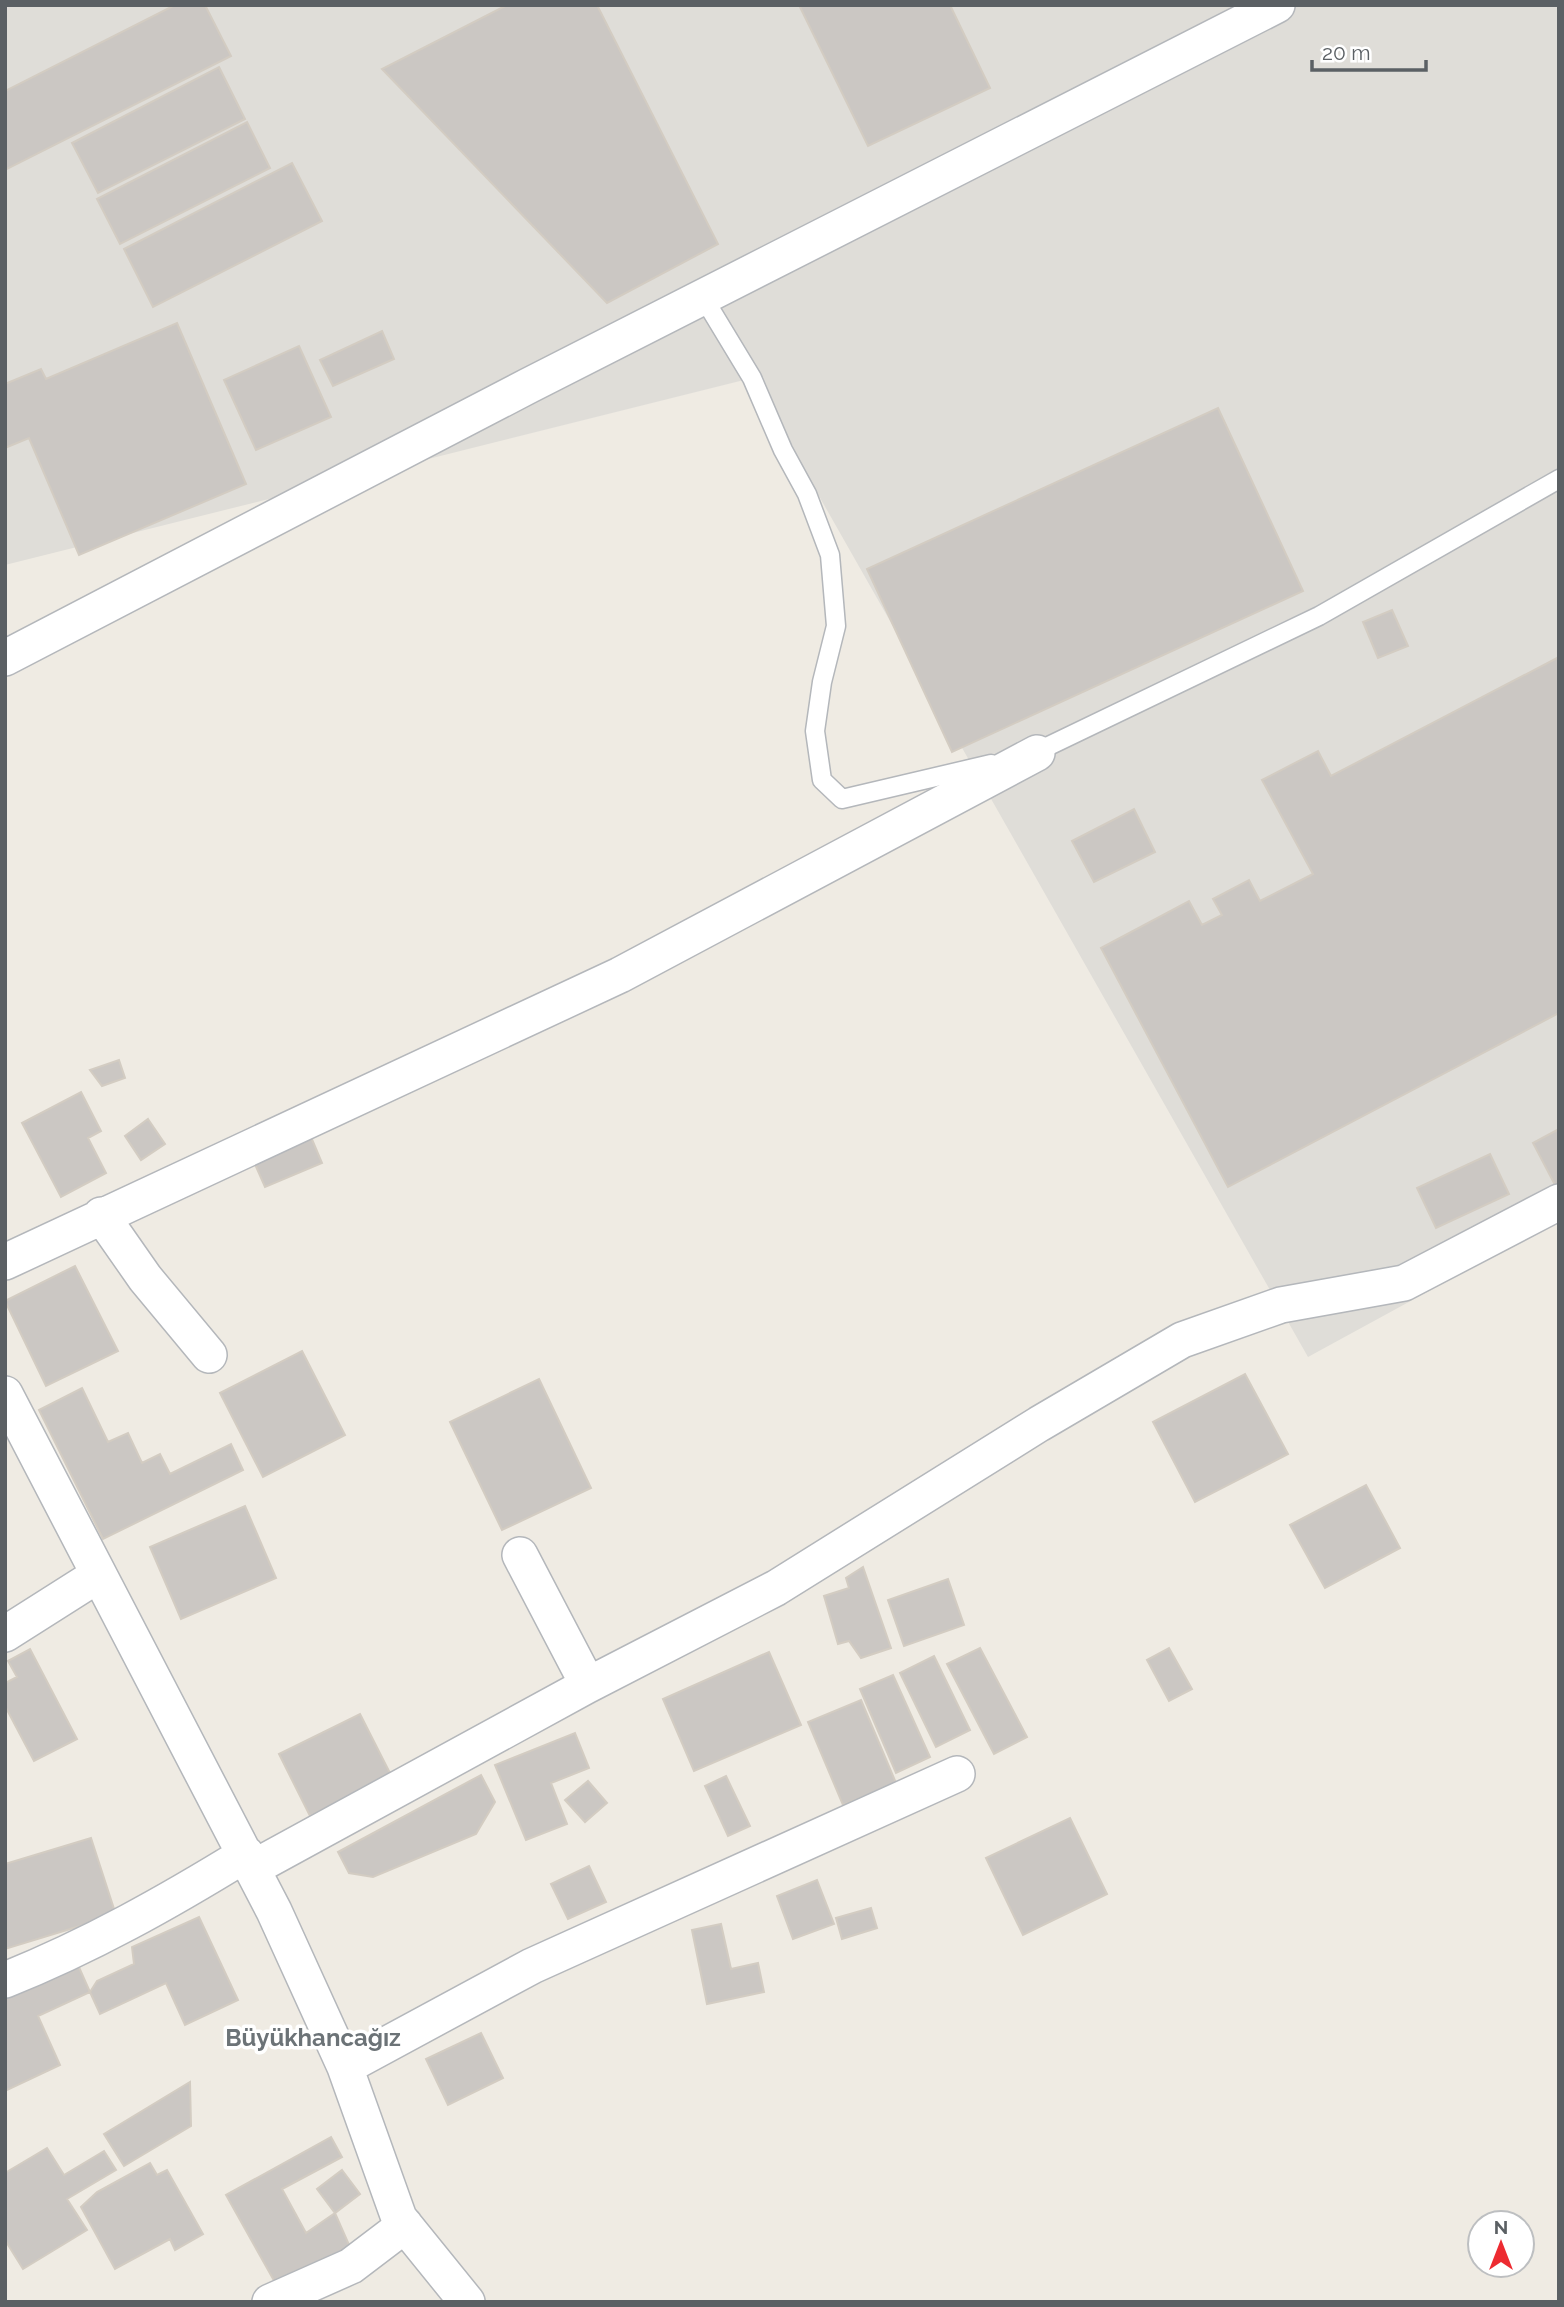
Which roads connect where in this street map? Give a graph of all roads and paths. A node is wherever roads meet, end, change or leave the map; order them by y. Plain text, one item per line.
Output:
1 (1277, 5) edge
2 (703, 297) junction
3 (1559, 479) edge
4 (5, 658) edge
5 (1037, 753) junction
6 (1559, 1202) edge
7 (101, 1215) junction
8 (5, 1262) edge
9 (209, 1355) dead end
10 (5, 1394) edge
11 (520, 1555) dead end
12 (98, 1575) junction
13 (5, 1634) edge
14 (588, 1685) junction
15 (957, 1774) dead end
16 (250, 1861) junction
17 (5, 1980) edge
18 (345, 2067) junction
19 (405, 2225) junction
20 (270, 2302) edge
21 (467, 2302) edge

1 - 2 street
2 - 4 street
2 - 5 lane
3 - 5 lane
5 - 7 street
6 - 14 street
7 - 8 street
7 - 9 street
10 - 12 street
11 - 14 street
12 - 13 street
12 - 16 street
14 - 16 street
15 - 18 street
16 - 17 street
16 - 18 street
18 - 19 street
19 - 20 street
19 - 21 street

